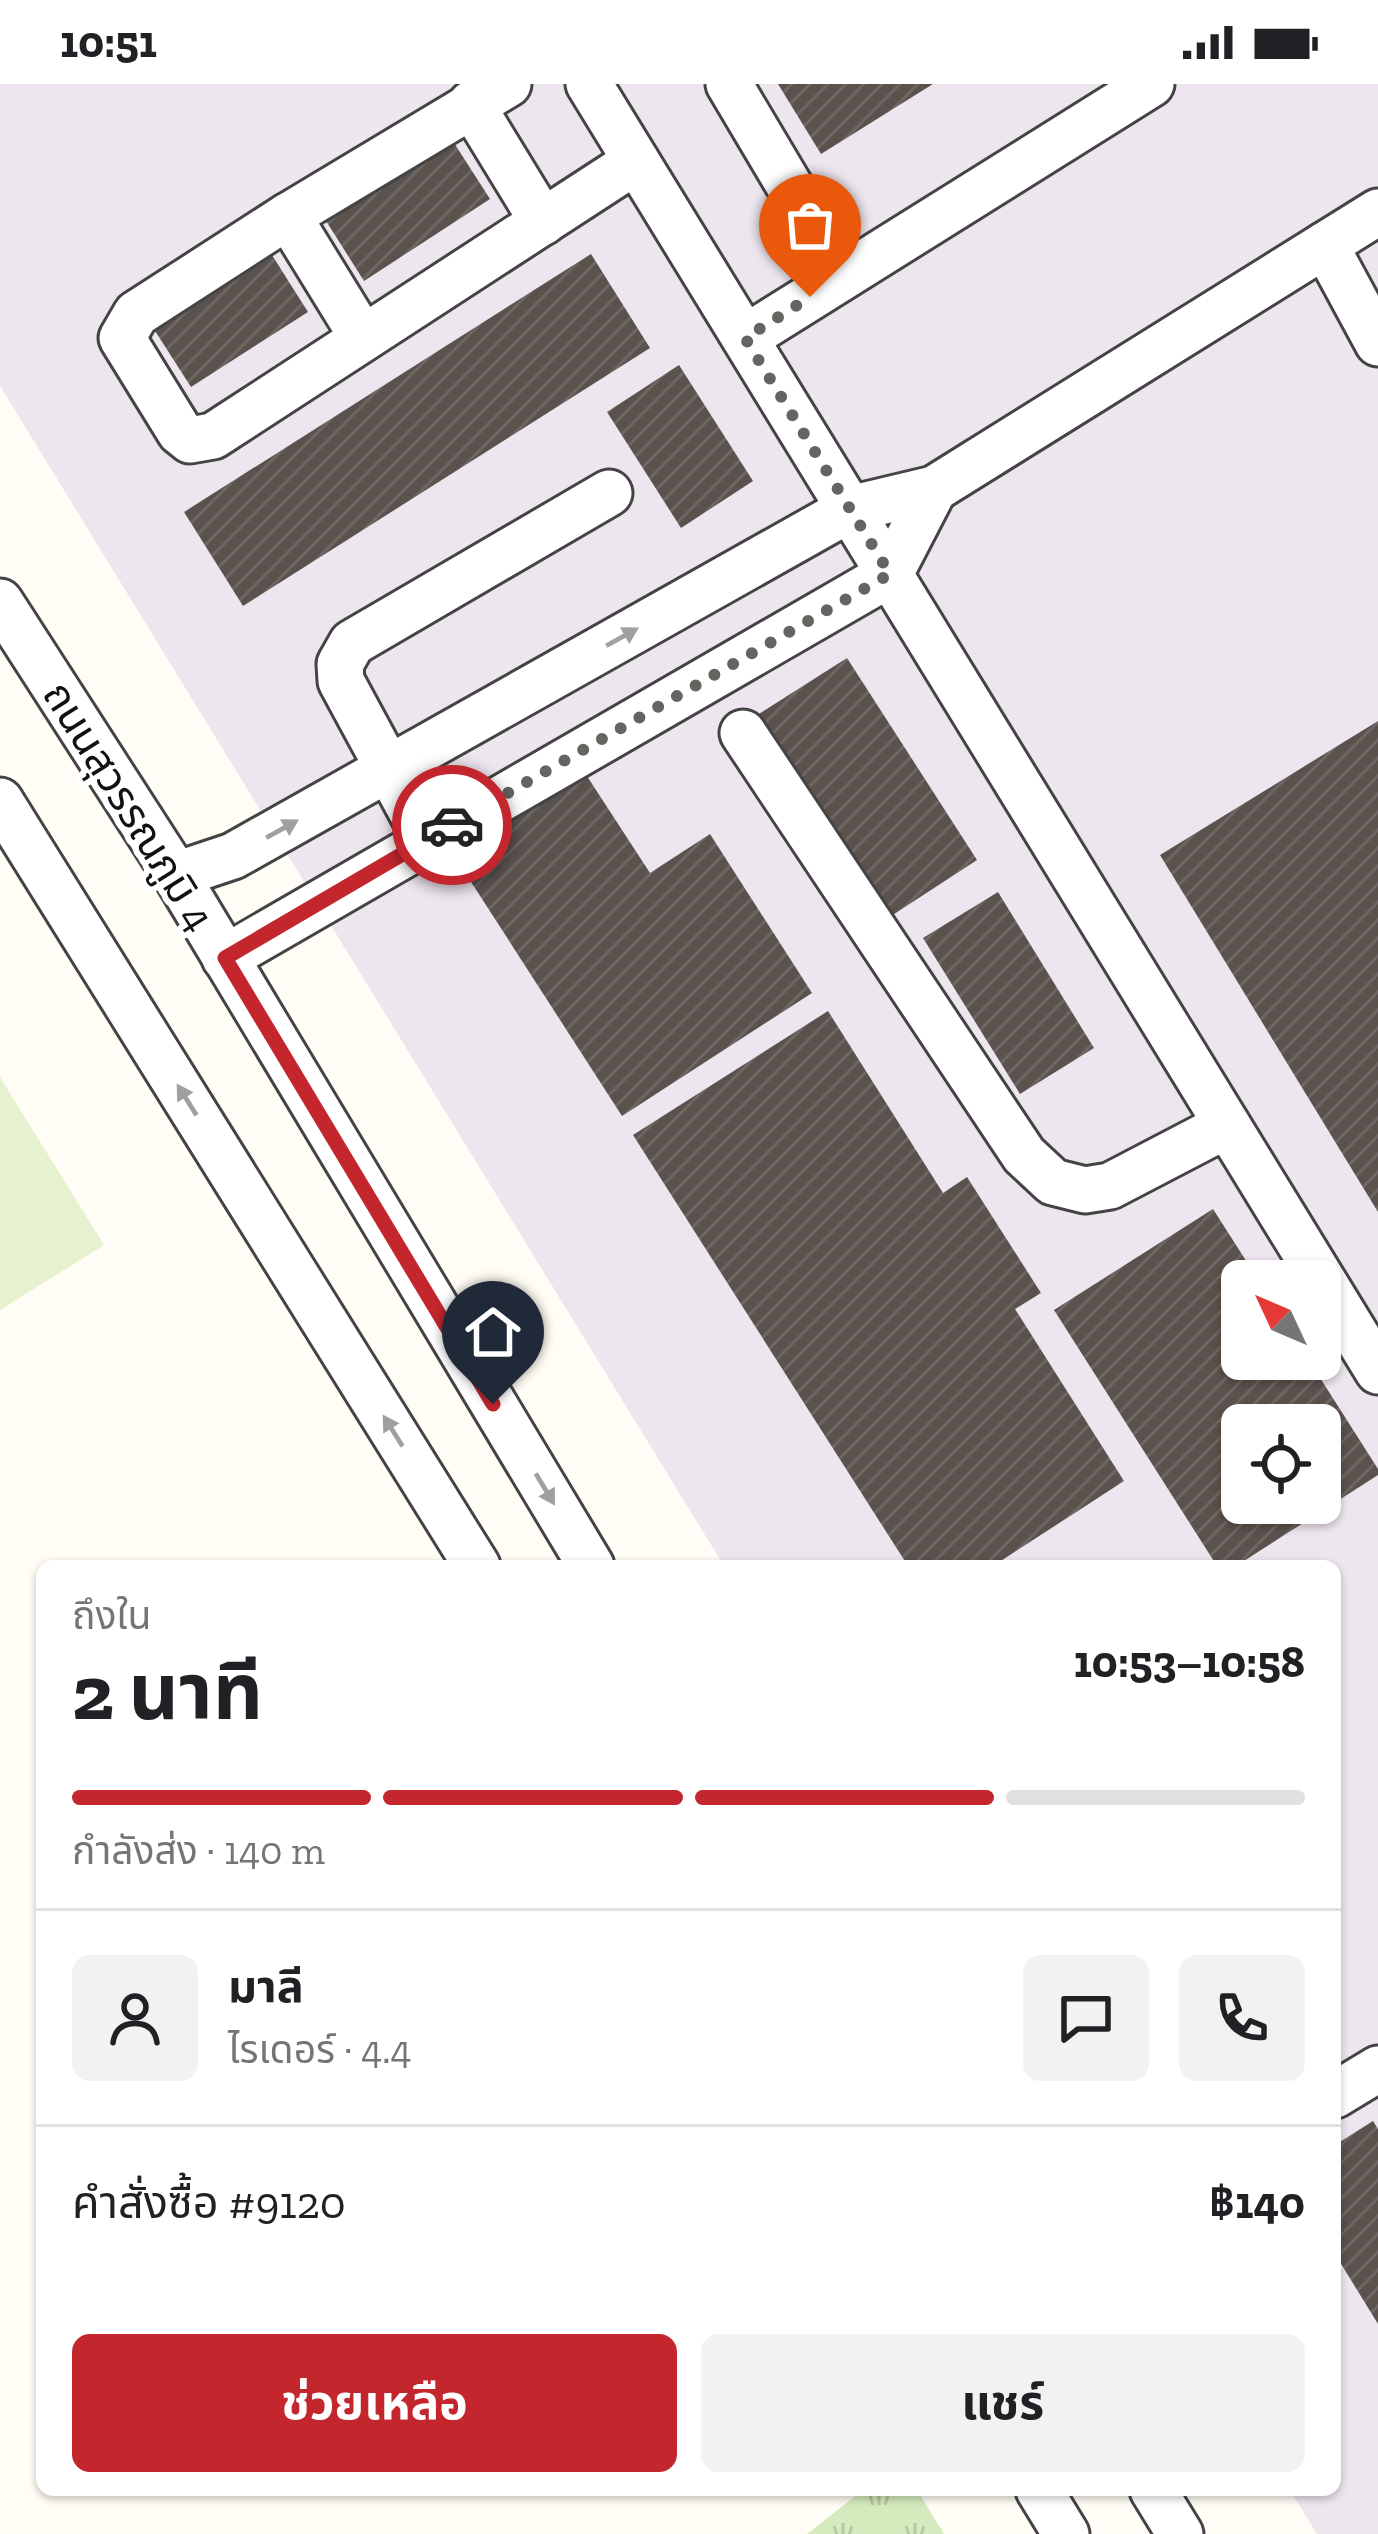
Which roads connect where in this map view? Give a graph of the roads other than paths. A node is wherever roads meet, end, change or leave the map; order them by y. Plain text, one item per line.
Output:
1 (589, 84) edge
2 (729, 84) edge
3 (1151, 84) edge
4 (489, 94) edge
5 (636, 161) junction
6 (1378, 212) edge
7 (288, 216) junction
8 (543, 222) junction
9 (1325, 245) junction
10 (843, 276) junction
11 (364, 338) junction
12 (745, 338) junction
13 (1378, 343) edge
14 (934, 489) junction
15 (609, 493) dead end
16 (850, 509) junction
17 (890, 574) junction
18 (0, 602) edge
19 (743, 733) dead end
20 (389, 769) junction
21 (0, 801) edge
22 (427, 840) junction
23 (176, 875) junction
24 (225, 958) junction
25 (1227, 1125) junction
26 (1378, 1371) edge
27 (463, 1560) edge
28 (586, 1560) edge
29 (1378, 2069) edge
30 (1341, 2092) edge
31 (1043, 2496) edge
32 (1157, 2496) edge
33 (1066, 2534) edge
34 (1180, 2534) edge

1 - 5 street
2 - 10 street
3 - 10 street
4 - 7 street
4 - 8 street
5 - 8 street
5 - 12 street
6 - 9 street
7 - 11 street
7 - 11 street
8 - 11 street
9 - 13 street
9 - 14 street
10 - 12 street
12 - 16 street
14 - 16 street
14 - 17 street
15 - 20 street
16 - 17 street
20 -> 16 street
17 - 22 street
17 - 25 street
18 - 23 street, ถนนสุวรรณภูมิ 4
19 - 25 street
20 - 22 street
23 -> 20 street
27 -> 21 street
22 - 24 street
23 - 24 street, ถนนสุวรรณภูมิ 4
24 -> 28 street, ถนนสุวรรณภูมิ 4
25 - 26 street
29 - 30 street
31 - 33 street
32 - 34 street

